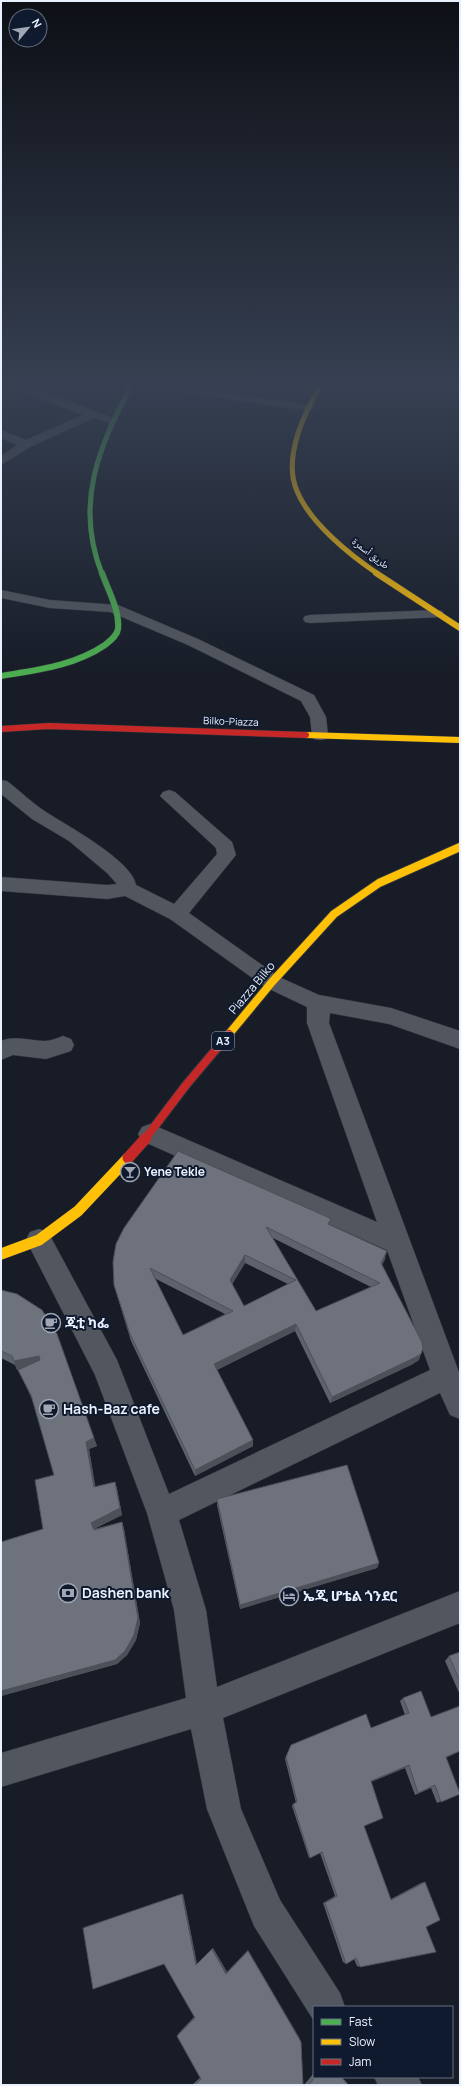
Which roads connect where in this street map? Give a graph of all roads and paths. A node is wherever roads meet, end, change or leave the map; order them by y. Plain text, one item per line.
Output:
1 (92, 481) edge
2 (295, 481) edge
3 (1, 594) edge
4 (113, 608) junction
5 (437, 614) junction
6 (310, 619) dead end
7 (460, 628) edge
8 (1, 676) edge
9 (1, 729) edge
10 (320, 735) junction
11 (460, 740) edge
12 (1, 784) edge
13 (169, 796) dead end
14 (460, 847) edge
15 (1, 884) edge
16 (127, 889) junction
17 (177, 914) junction
18 (272, 982) junction
19 (316, 1002) junction
20 (460, 1040) edge
21 (63, 1045) dead end
22 (1, 1051) edge
23 (150, 1134) junction
24 (38, 1240) junction
25 (398, 1243) junction
26 (1, 1254) edge
27 (446, 1376) junction
28 (460, 1405) edge
29 (162, 1513) junction
30 (460, 1606) edge
31 (204, 1709) junction
32 (1, 1770) edge
33 (325, 2006) edge

1 - 4 street
2 - 5 street, طريق أسمرة
3 - 4 street
4 - 8 street
4 - 10 street
5 - 6 street
5 - 7 street, طريق أسمرة
9 - 10 street, Bilko-Piazza
10 - 11 street, Bilko-Piazza
12 - 16 street
13 - 17 street
14 - 18 street, Piazza Bilko / A3
15 - 16 street
16 - 17 street
17 - 18 street
18 - 19 street
18 - 23 street, Piazza Bilko / A3
19 - 20 street
19 - 25 street
21 - 22 street
23 - 24 street, Piazza Bilko / A3
23 - 25 street
24 - 26 street, Piazza Bilko / A3
24 - 29 street
25 - 27 street
27 - 28 street
27 - 29 street
29 - 31 street
30 - 31 street
31 - 32 street
31 - 33 street

